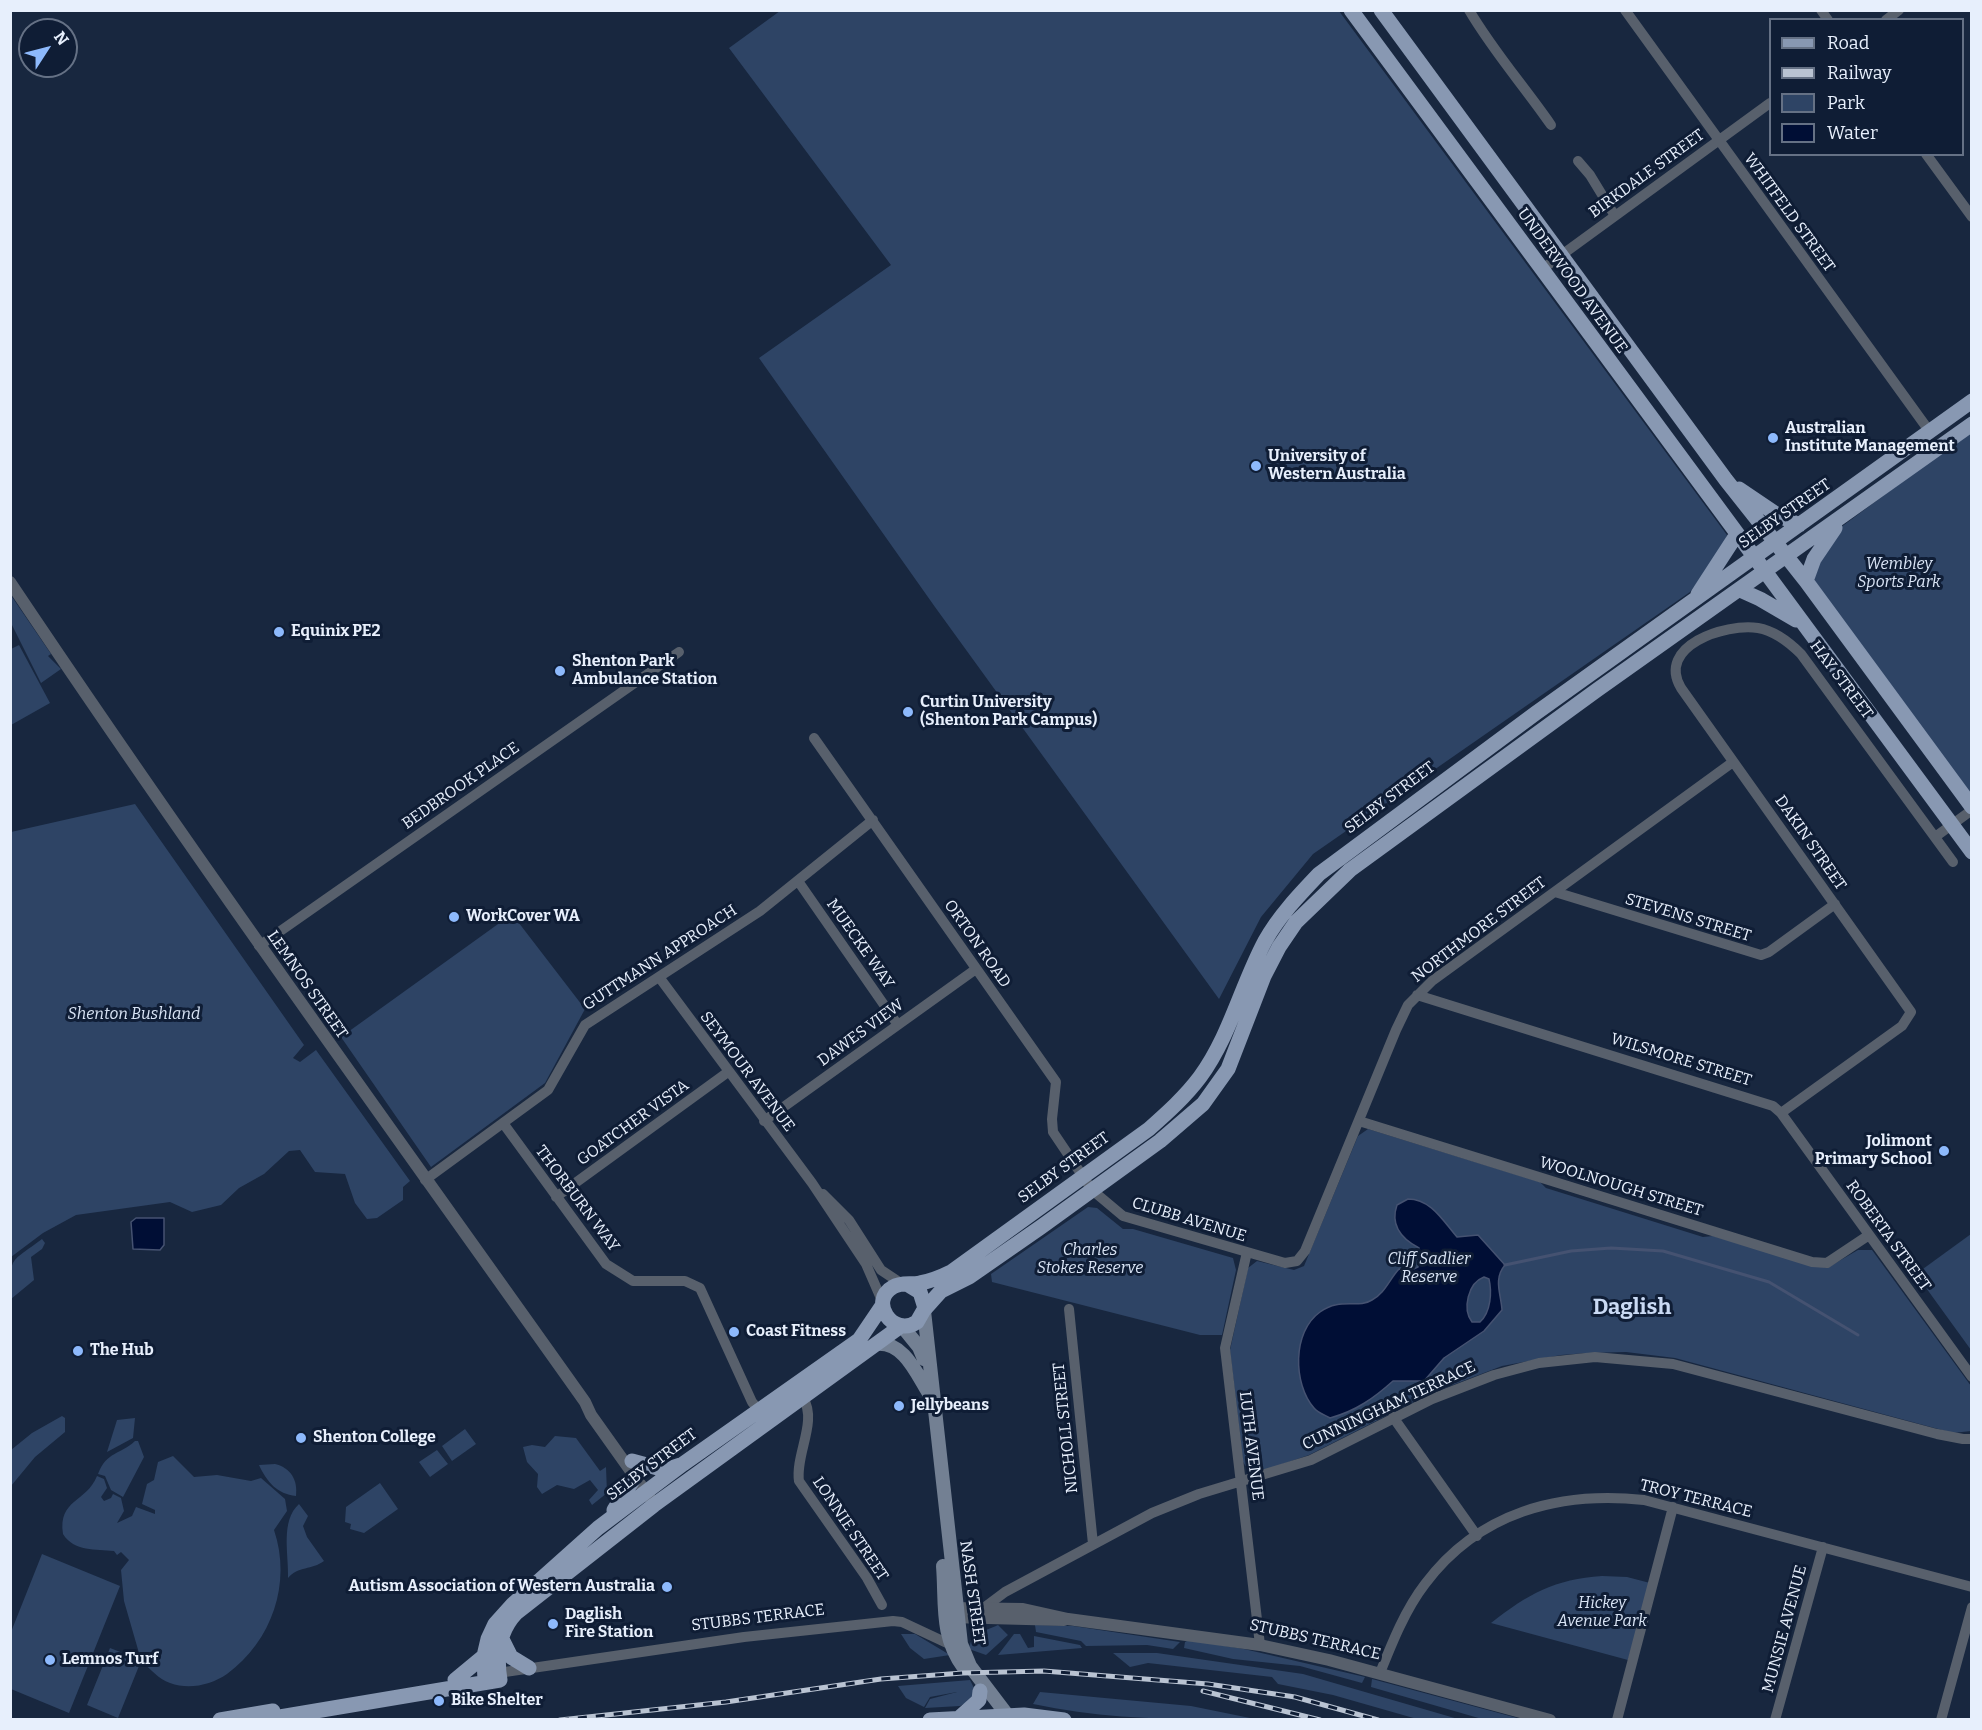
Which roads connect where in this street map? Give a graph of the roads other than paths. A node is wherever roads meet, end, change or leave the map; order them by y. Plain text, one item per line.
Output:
1 (1351, 10) edge
2 (1381, 10) edge
3 (1469, 10) edge
4 (1625, 10) edge
5 (1769, 104) edge
6 (1551, 125) dead end
7 (1718, 141) junction
8 (1927, 156) edge
9 (1578, 161) dead end
10 (1616, 216) junction
11 (1971, 217) edge
12 (1561, 256) junction
13 (1541, 270) junction
14 (1971, 402) edge
15 (1971, 424) edge
16 (1930, 432) junction
17 (1726, 480) junction
18 (1842, 519) junction
19 (1799, 525) junction
20 (1737, 534) junction
21 (1774, 543) junction
22 (1754, 557) junction
23 (1786, 558) junction
24 (1765, 573) junction
25 (1806, 580) junction
26 (10, 582) edge
27 (1740, 590) junction
28 (1693, 602) junction
29 (1803, 625) junction
30 (679, 652) dead end
31 (1609, 662) junction
32 (1619, 674) junction
33 (1680, 688) joint
34 (814, 738) dead end
35 (1733, 762) junction
36 (1462, 768) junction
37 (1472, 780) junction
38 (1971, 808) edge
39 (873, 820) junction
40 (1952, 825) junction
41 (1935, 837) junction
42 (1971, 852) edge
43 (1953, 862) dead end
44 (798, 881) junction
45 (1555, 892) junction
46 (1835, 904) junction
47 (259, 946) junction
48 (976, 969) junction
49 (659, 978) junction
50 (1417, 995) junction
51 (898, 1025) junction
52 (728, 1072) junction
53 (1188, 1092) junction
54 (1203, 1104) junction
55 (1781, 1113) junction
56 (764, 1121) junction
57 (1359, 1121) junction
58 (503, 1123) junction
59 (1083, 1177) junction
60 (425, 1180) junction
61 (812, 1183) junction
62 (1092, 1190) junction
63 (556, 1197) junction
64 (1869, 1235) junction
65 (1247, 1252) junction
66 (1301, 1258) joint
67 (905, 1284) junction
68 (883, 1305) junction
69 (1069, 1309) dead end
70 (924, 1310) junction
71 (902, 1326) junction
72 (876, 1344) junction
73 (1971, 1377) edge
74 (803, 1398) junction
75 (933, 1400) junction
76 (585, 1402) junction
77 (759, 1410) junction
78 (1394, 1417) junction
79 (768, 1423) junction
80 (1971, 1438) edge
81 (632, 1461) junction
82 (683, 1464) junction
83 (635, 1478) junction
84 (1241, 1482) junction
85 (653, 1497) junction
86 (1673, 1507) junction
87 (598, 1528) junction
88 (1477, 1536) junction
89 (1093, 1544) junction
90 (1823, 1547) junction
91 (1971, 1587) edge
92 (882, 1605) dead end
93 (1971, 1607) edge
94 (951, 1613) junction
95 (983, 1613) junction
96 (914, 1618) dead end
97 (893, 1621) junction
98 (501, 1637) junction
99 (955, 1641) junction
100 (1260, 1645) junction
101 (484, 1656) junction
102 (567, 1664) junction
103 (529, 1668) junction
104 (1380, 1673) junction
105 (492, 1677) junction
106 (455, 1680) junction
107 (980, 1690) junction
108 (960, 1717) junction
109 (1003, 1717) edge
110 (220, 1719) edge
111 (262, 1719) edge
112 (930, 1719) edge
113 (1064, 1719) edge
114 (1550, 1719) edge
115 (1617, 1719) edge
116 (1775, 1719) edge
117 (1941, 1719) edge

1 - 13 main road, UNDERWOOD AVENUE
2 - 12 main road, UNDERWOOD AVENUE
3 - 6 street
4 - 7 street, WHITFELD STREET
5 - 7 street, BIRKDALE STREET
7 - 10 street, BIRKDALE STREET
7 - 16 street, WHITFELD STREET
8 - 11 street
9 - 10 street
10 - 12 street, BIRKDALE STREET
12 - 13 street, BIRKDALE STREET
12 - 17 main road, UNDERWOOD AVENUE
13 - 20 main road, UNDERWOOD AVENUE
14 - 16 main road, SELBY STREET
15 - 18 main road, SELBY STREET
16 - 19 main road, SELBY STREET
17 - 19 main road
17 - 21 main road, UNDERWOOD AVENUE
18 - 23 main road, SELBY STREET
18 - 25 main road
19 - 21 main road, SELBY STREET
20 - 22 main road, UNDERWOOD AVENUE
20 - 28 main road
21 - 22 main road, SELBY STREET
21 - 23 main road, UNDERWOOD AVENUE
22 - 24 main road, UNDERWOOD AVENUE
22 - 28 main road, SELBY STREET
23 - 24 main road, SELBY STREET
23 - 25 main road, HAY STREET
24 - 27 main road, SELBY STREET
24 - 29 main road, HAY STREET
25 - 38 main road, HAY STREET
26 - 47 street, LEMNOS STREET
27 - 29 main road
27 - 32 main road, SELBY STREET
28 - 31 main road, SELBY STREET
29 - 40 main road, HAY STREET
30 - 47 street, BEDBROOK PLACE
31 - 32 main road
31 - 36 main road, SELBY STREET
32 - 37 main road, SELBY STREET
33 - 35 street, DAKIN STREET
33 - 41 street, HAY STREET
34 - 39 street, ORTON ROAD
35 - 45 street, NORTHMORE STREET
35 - 46 street, DAKIN STREET
36 - 37 main road
36 - 53 main road, SELBY STREET
37 - 54 main road, SELBY STREET
38 - 40 street, HAY STREET
39 - 44 street, GUTTMANN APPROACH
39 - 48 street, ORTON ROAD
40 - 41 street, HAY STREET
40 - 42 main road, HAY STREET
41 - 43 street, HAY STREET
44 - 49 street, GUTTMANN APPROACH
44 - 51 street, MUECKE WAY
45 - 46 street, STEVENS STREET
45 - 50 street, NORTHMORE STREET
46 - 55 street, DAKIN STREET
47 - 60 street, LEMNOS STREET
48 - 51 street, DAWES VIEW
48 - 59 street, ORTON ROAD
49 - 52 street, SEYMOUR AVENUE
49 - 58 street, GUTTMANN APPROACH
50 - 55 street, WILSMORE STREET
50 - 57 street, NORTHMORE STREET
51 - 56 street, DAWES VIEW
52 - 56 street, SEYMOUR AVENUE
52 - 63 street, GOATCHER VISTA
53 - 54 main road
53 - 59 main road, SELBY STREET
54 - 62 main road, SELBY STREET
55 - 64 street, ROBERTA STREET
56 - 61 street, SEYMOUR AVENUE
57 - 64 street, WOOLNOUGH STREET
57 - 66 street, NORTHMORE STREET
58 - 60 street, GUTTMANN APPROACH
58 - 63 street, THORBURN WAY
59 - 62 street, CLUBB AVENUE
59 - 67 main road, SELBY STREET
60 - 76 street, LEMNOS STREET
61 - 67 street, SEYMOUR AVENUE
61 - 68 street, SEYMOUR AVENUE
62 - 65 street, CLUBB AVENUE
62 - 70 main road, SELBY STREET
63 - 77 street, THORBURN WAY
64 - 73 street, ROBERTA STREET
65 - 66 street, CLUBB AVENUE
65 - 84 street, LUTH AVENUE
67 - 68 main road
67 - 70 main road
68 - 71 main road
68 - 77 main road, SELBY STREET
69 - 89 street, NICHOLL STREET
70 - 71 main road
70 - 75 main road, NASH STREET
71 - 72 main road, SELBY STREET
71 - 75 main road, NASH STREET
72 - 74 main road, SELBY STREET
72 - 75 main road
74 - 79 main road, SELBY STREET
74 - 92 street, LONNIE STREET
75 - 94 main road, NASH STREET
76 - 81 street, LEMNOS STREET
76 - 83 street, LEMNOS STREET
77 - 79 street, THORBURN WAY
77 - 82 main road, SELBY STREET
78 - 80 street, CUNNINGHAM TERRACE
78 - 84 street, CUNNINGHAM TERRACE
78 - 88 street
79 - 85 main road, SELBY STREET
81 - 82 main road
81 - 85 street, LEMNOS STREET
82 - 85 main road, SELBY STREET
83 - 85 street, LEMNOS STREET
83 - 87 main road
84 - 89 street, CUNNINGHAM TERRACE
84 - 100 street, LUTH AVENUE
85 - 87 main road, SELBY STREET
85 - 98 main road, SELBY STREET
86 - 88 street, TROY TERRACE
86 - 90 street, TROY TERRACE
86 - 115 street
87 - 101 main road, SELBY STREET
88 - 104 street, TROY TERRACE
89 - 95 street, CUNNINGHAM TERRACE
90 - 91 street, TROY TERRACE
90 - 116 street, MUNSIE AVENUE
93 - 117 street
94 - 95 street, STUBBS TERRACE
94 - 99 main road, NASH STREET
95 - 99 street
95 - 100 street, STUBBS TERRACE
96 - 97 street
97 - 99 street, STUBBS TERRACE
97 - 102 street, STUBBS TERRACE
98 - 103 main road
98 - 105 main road, SELBY STREET
99 - 107 main road, NASH STREET
99 - 109 main road, NASH STREET
100 - 104 street, STUBBS TERRACE
101 - 105 main road, SELBY STREET
101 - 106 main road
102 - 103 street, STUBBS TERRACE
102 - 105 street, STUBBS TERRACE
103 - 105 street, STUBBS TERRACE
104 - 114 street, STUBBS TERRACE
105 - 106 main road, STUBBS TERRACE
105 - 111 main road, STUBBS TERRACE
106 - 110 main road, STUBBS TERRACE
107 - 108 main road
107 - 109 main road, NASH STREET
108 - 109 main road
108 - 112 main road
109 - 113 main road

